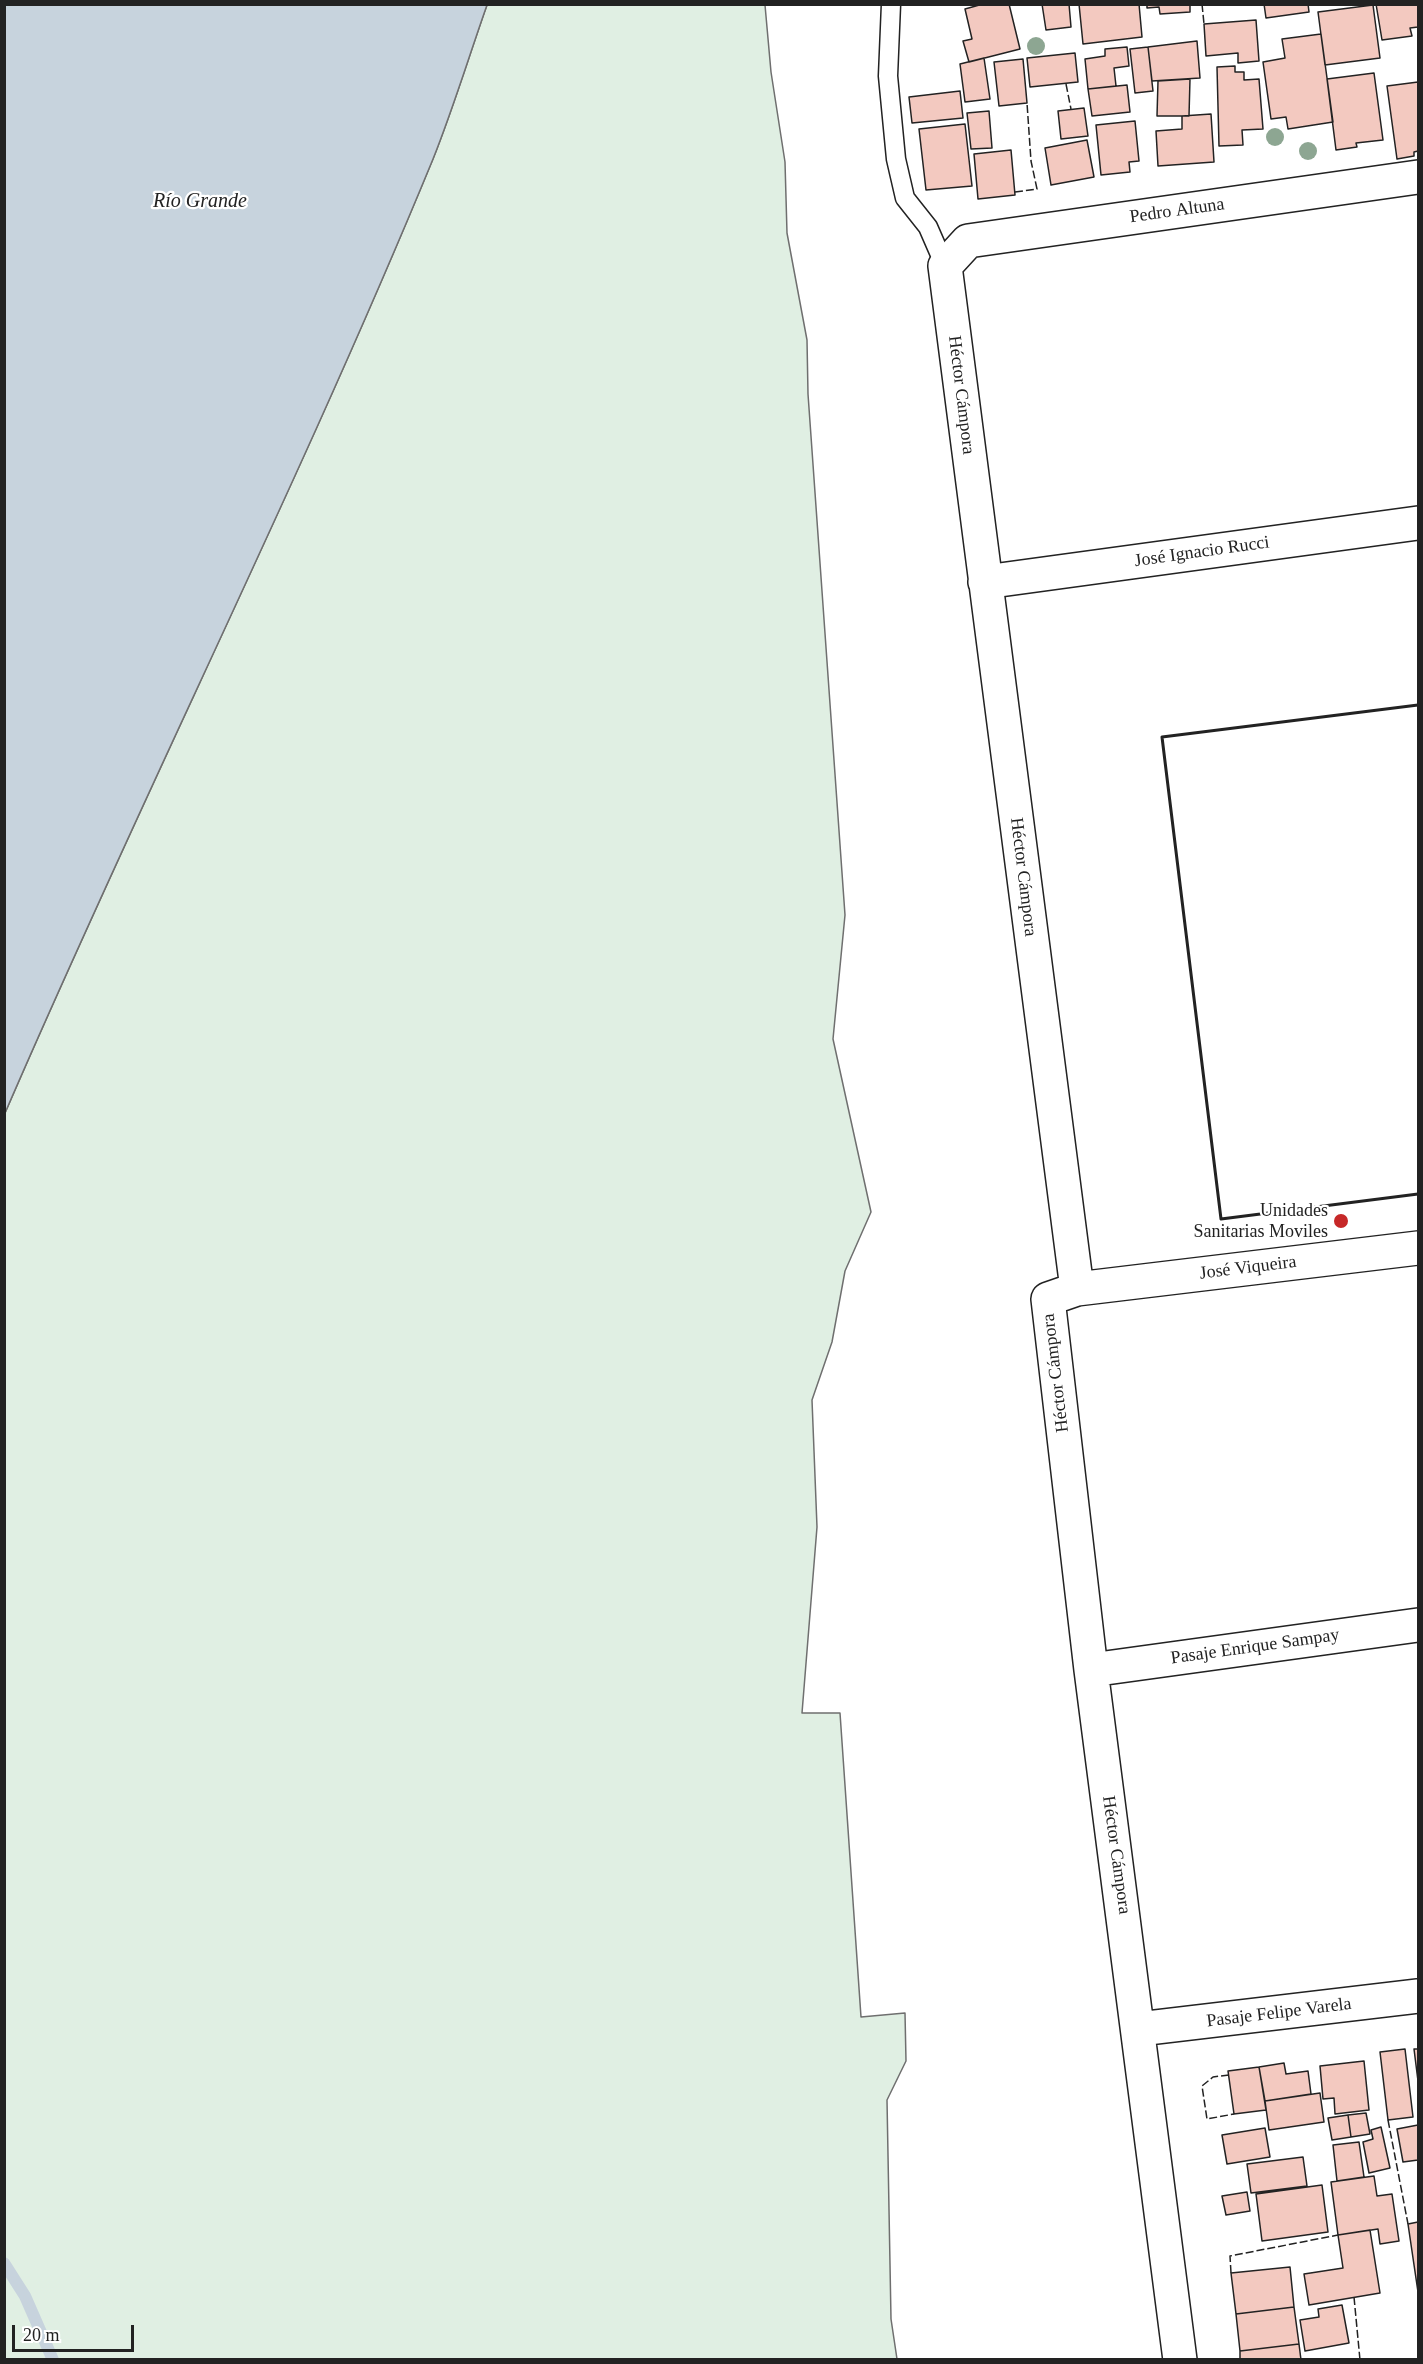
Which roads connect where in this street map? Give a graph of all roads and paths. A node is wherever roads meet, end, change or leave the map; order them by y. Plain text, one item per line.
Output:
1 (891, 4) edge
2 (1419, 177) edge
3 (945, 266) junction
4 (1419, 523) edge
5 (985, 582) junction
6 (1419, 1248) edge
7 (1077, 1289) junction
8 (1419, 1625) edge
9 (1091, 1670) junction
10 (1419, 1996) edge
11 (1139, 2029) junction
12 (1180, 2360) edge

1 - 3 lane
2 - 3 street, Pedro Altuna
3 - 5 street, Héctor Cámpora
4 - 5 street, José Ignacio Rucci
5 - 7 street, Héctor Cámpora
6 - 7 street, José Viqueira
7 - 9 street, Héctor Cámpora
8 - 9 street, Pasaje Enrique Sampay
9 - 11 street, Héctor Cámpora
10 - 11 street, Pasaje Felipe Varela
11 - 12 street, Héctor Cámpora

